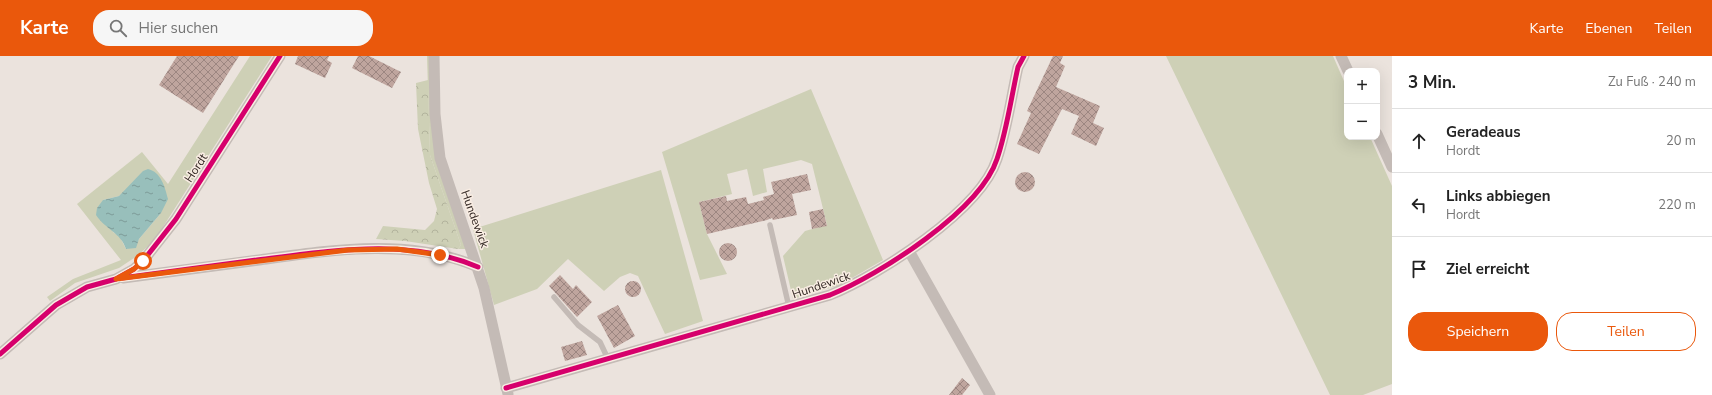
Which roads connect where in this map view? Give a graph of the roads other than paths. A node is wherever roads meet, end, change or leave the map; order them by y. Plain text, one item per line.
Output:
1 (280, 56) edge
2 (434, 56) edge
3 (1024, 56) edge
4 (1341, 56) edge
5 (1347, 68) edge
6 (1380, 140) edge
7 (1392, 167) edge
8 (770, 225) dead end
9 (909, 251) junction
10 (478, 267) junction
11 (116, 279) junction
12 (554, 297) dead end
13 (789, 307) junction
14 (0, 354) edge
15 (608, 359) junction
16 (507, 392) edge
17 (990, 395) edge

1 - 11 street, Hordt
2 - 10 street, Hundewick
3 - 9 street, Hundewick
4 - 5 street
6 - 7 street
8 - 13 lane
9 - 13 street, Hundewick
9 - 17 street
10 - 11 street, Hordt
10 - 16 street, Hundewick
11 - 14 street, Hordt
12 - 15 lane
13 - 15 street, Hundewick
15 - 16 street, Hundewick

